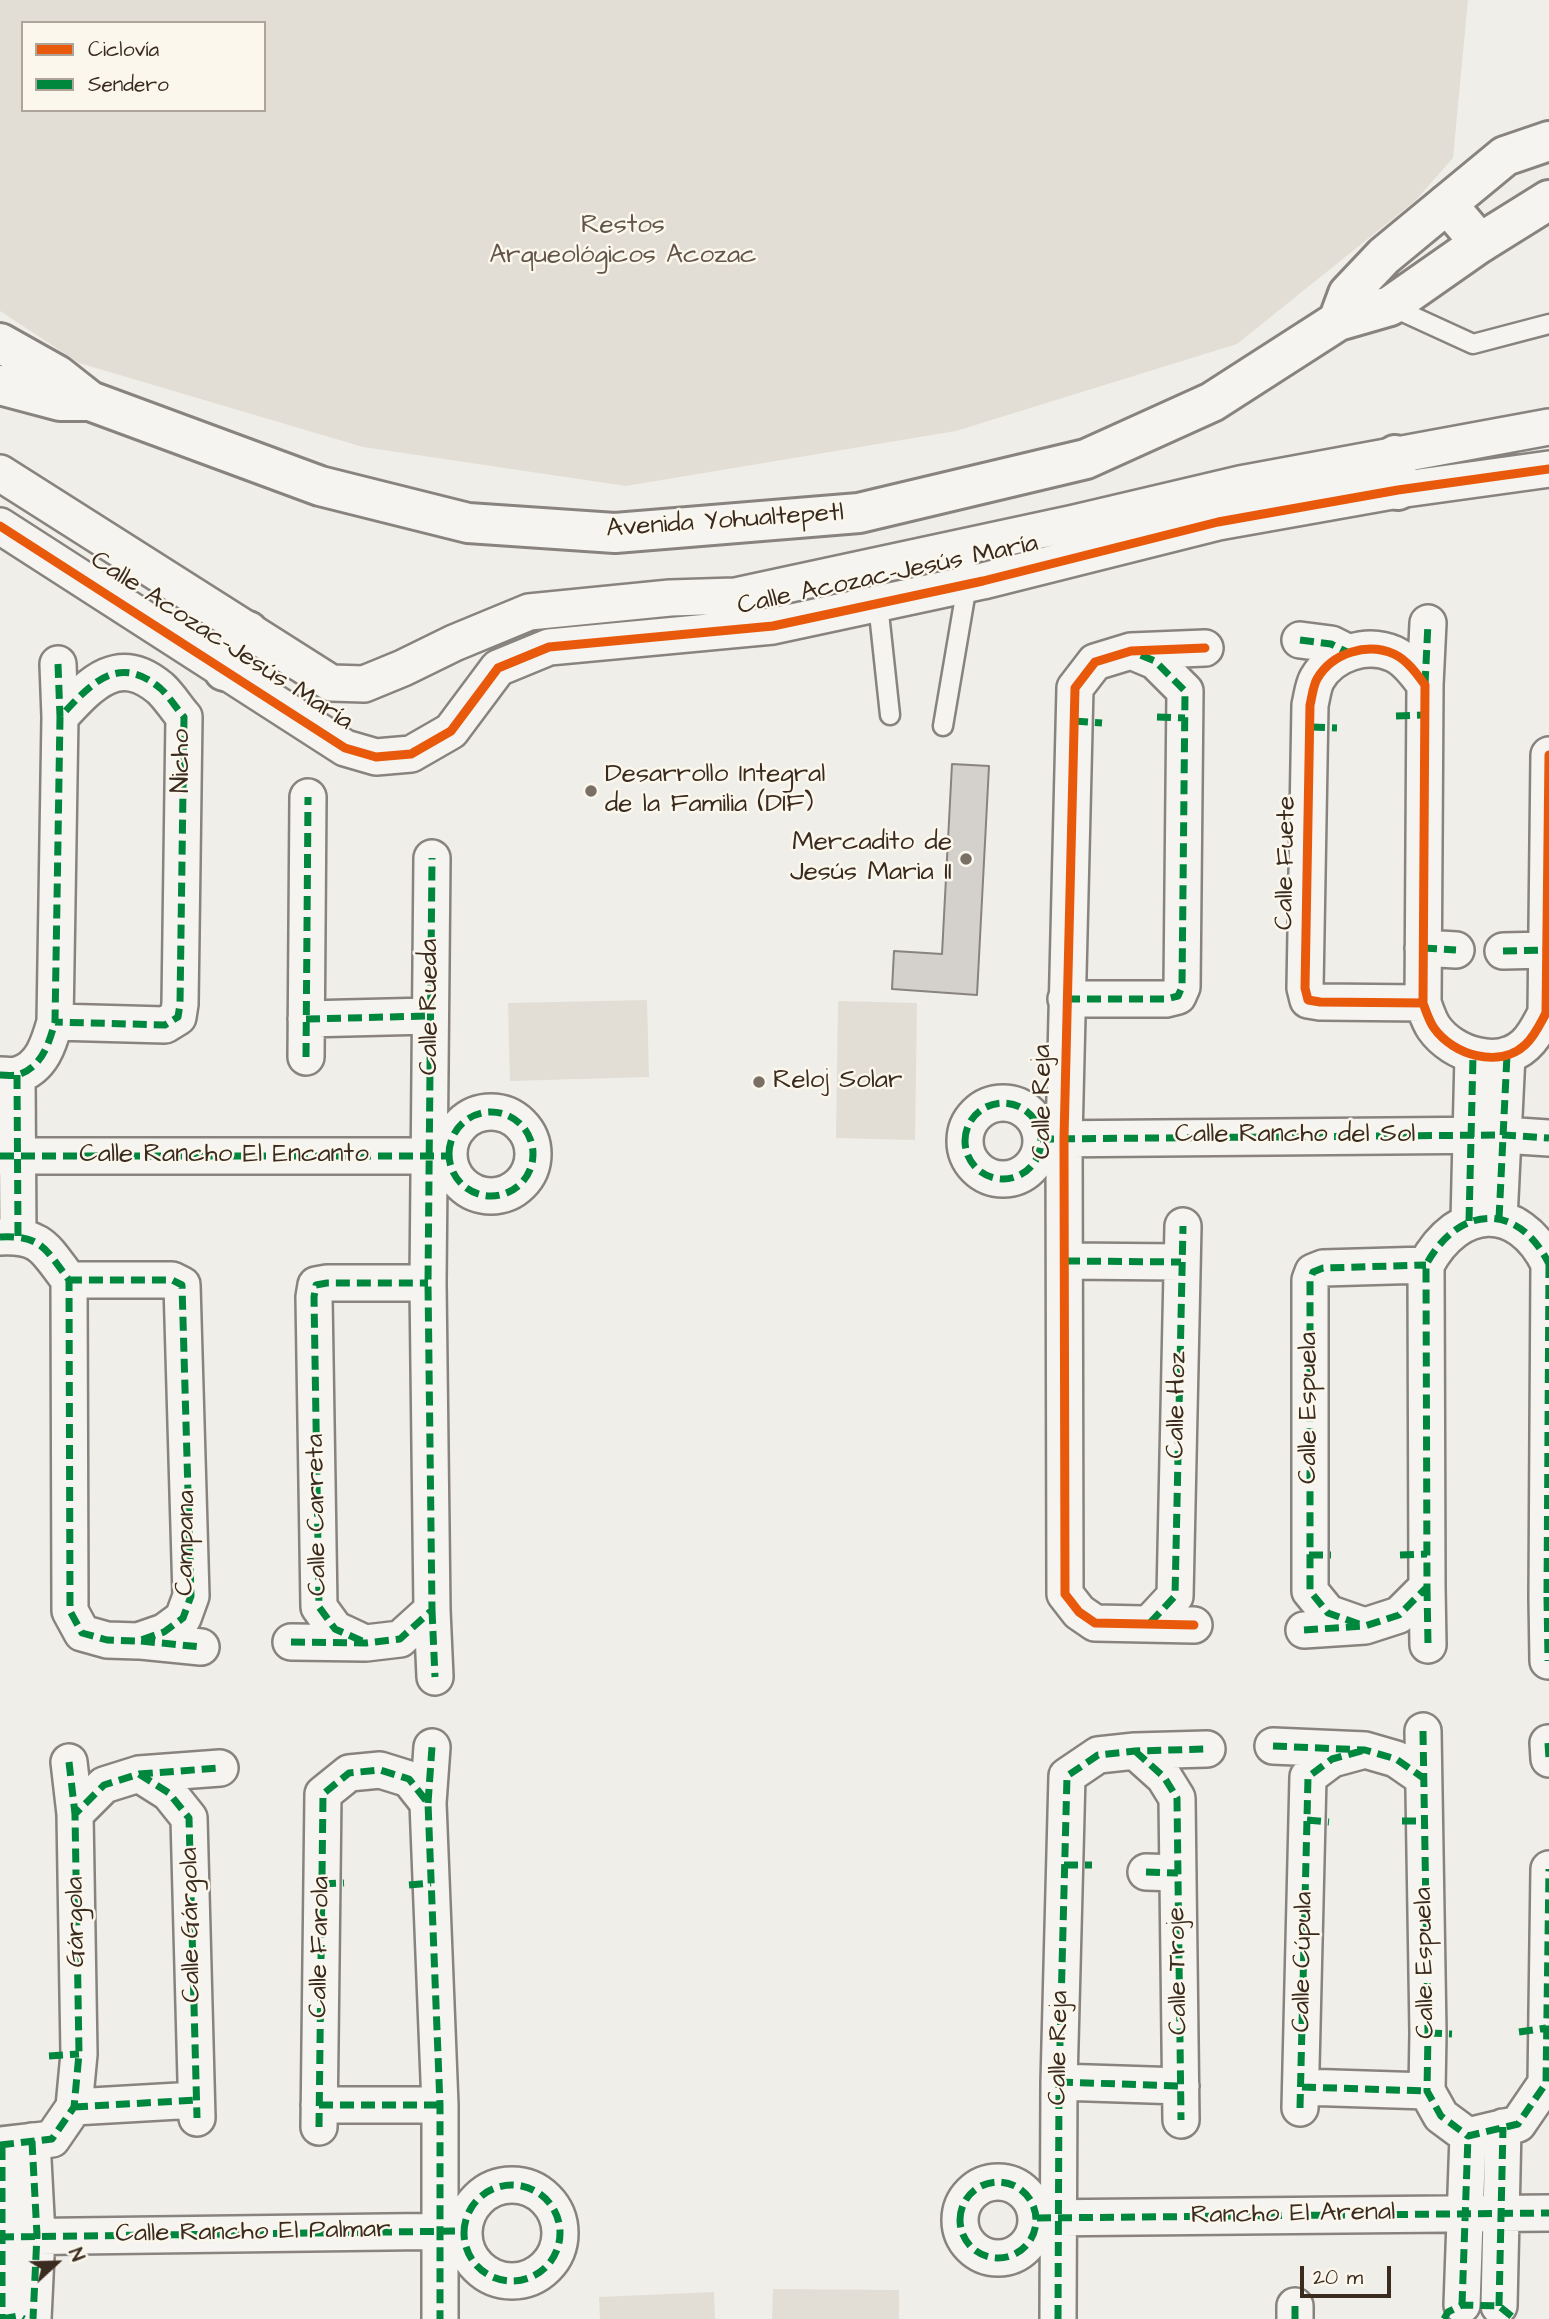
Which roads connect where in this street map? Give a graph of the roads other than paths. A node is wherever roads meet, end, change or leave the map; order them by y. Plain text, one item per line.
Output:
1 (1549, 141) edge
2 (1549, 200) edge
3 (1447, 204) junction
4 (1480, 243) junction
5 (1390, 306) junction
6 (1338, 321) junction
7 (1549, 324) edge
8 (0, 343) edge
9 (0, 385) edge
10 (90, 401) junction
11 (1549, 427) edge
12 (1549, 469) edge
13 (1396, 472) junction
14 (0, 473) edge
15 (0, 526) edge
16 (966, 545) junction
17 (967, 585) junction
18 (878, 604) junction
19 (1428, 623) dead end
20 (248, 631) junction
21 (1300, 640) dead end
22 (1205, 648) dead end
23 (1131, 651) junction
24 (1360, 651) junction
25 (58, 664) dead end
26 (225, 671) junction
27 (1415, 705) junction
28 (890, 715) dead end
29 (60, 717) junction
30 (943, 726) dead end
31 (1549, 755) edge
32 (308, 797) dead end
33 (432, 858) dead end
34 (1547, 950) junction
35 (1503, 951) dead end
36 (1066, 999) junction
37 (1423, 1003) junction
38 (1547, 1013) edge
39 (429, 1016) junction
40 (306, 1019) junction
41 (55, 1022) junction
42 (1490, 1056) junction
43 (306, 1057) dead end
44 (6, 1075) edge
45 (1487, 1135) junction
46 (1052, 1138) junction
47 (1549, 1138) edge
48 (9, 1156) edge
49 (439, 1156) junction
50 (1483, 1220) junction
51 (1183, 1226) dead end
52 (9, 1236) edge
53 (1066, 1261) junction
54 (1181, 1262) junction
55 (1549, 1264) edge
56 (1426, 1265) junction
57 (69, 1280) junction
58 (428, 1283) junction
59 (1548, 1552) edge
60 (1418, 1565) junction
61 (1548, 1598) edge
62 (432, 1610) junction
63 (1135, 1624) junction
64 (1194, 1625) dead end
65 (1365, 1626) junction
66 (1304, 1630) dead end
67 (138, 1641) junction
68 (291, 1642) dead end
69 (366, 1643) junction
70 (1428, 1645) dead end
71 (201, 1647) dead end
72 (1548, 1661) edge
73 (435, 1677) dead end
74 (1423, 1731) dead end
75 (1548, 1743) edge
76 (432, 1746) dead end
77 (1273, 1746) dead end
78 (1207, 1749) dead end
79 (1365, 1750) junction
80 (1135, 1751) junction
81 (1549, 1759) edge
82 (69, 1762) dead end
83 (220, 1769) dead end
84 (139, 1774) junction
85 (1422, 1777) junction
86 (428, 1803) junction
87 (75, 1814) junction
88 (1549, 1869) edge
89 (1059, 2082) junction
90 (1548, 2082) edge
91 (1181, 2086) junction
92 (1427, 2091) junction
93 (440, 2105) junction
94 (74, 2107) junction
95 (1181, 2120) dead end
96 (1486, 2132) junction
97 (13, 2144) edge
98 (1466, 2213) junction
99 (1502, 2213) junction
100 (1549, 2214) edge
101 (1047, 2218) junction
102 (452, 2231) junction
103 (37, 2235) junction
104 (1, 2237) edge
105 (1453, 2312) edge
106 (1507, 2313) edge
107 (16, 2318) edge
108 (440, 2319) edge
109 (1058, 2319) edge

1 - 3 main road
2 - 4 main road, Avenida Yohualtepetl
3 - 4 main road
3 - 6 main road
4 - 5 main road, Avenida Yohualtepetl
5 - 6 main road, Avenida Yohualtepetl
5 - 7 lane
6 - 10 main road, Avenida Yohualtepetl
8 - 10 main road, Avenida Yohualtepetl
9 - 10 main road, Avenida Yohualtepetl
11 - 13 street, Calle Acozac-Jesús María
12 - 13 street, Calle Acozac-Jesús María
13 - 16 street, Calle Acozac-Jesús María
13 - 17 street, Calle Acozac-Jesús María
14 - 20 street, Calle Acozac-Jesús María
15 - 26 street, Calle Acozac-Jesús María
16 - 17 lane
16 - 20 street, Calle Acozac-Jesús María
17 - 18 street, Calle Acozac-Jesús María
17 - 30 lane
18 - 26 street, Calle Acozac-Jesús María
18 - 28 lane
19 - 27 street
20 - 26 main road
21 - 24 street
22 - 23 street, Calle Reja
23 - 36 street, Calle Reja
23 - 36 street
24 - 27 street
24 - 37 street, Calle Fuete
25 - 29 street
27 - 37 street
29 - 41 street
29 - 41 street, Nicho
31 - 34 street
32 - 40 street
33 - 39 street, Calle Rueda
34 - 35 street
34 - 38 street
36 - 46 street, Calle Reja
37 - 42 street
38 - 42 street
39 - 40 street
39 - 49 street, Calle Rueda
40 - 43 street
41 - 44 street
42 - 45 street
44 - 48 street
45 - 46 street, Calle Rancho del Sol
45 - 47 street, Calle Rancho del Sol
45 - 50 street
46 - 53 street, Calle Reja
48 - 49 street, Calle Rancho El Encanto
48 - 52 street
49 - 58 street, Calle Rueda
50 - 55 street
50 - 56 street
51 - 54 street, Calle Hoz
52 - 57 street
53 - 54 street
53 - 63 street, Calle Reja
54 - 63 street, Calle Hoz
55 - 59 street
56 - 60 street
56 - 65 street, Calle Espuela
57 - 67 street, Campana
57 - 67 street, Campana
58 - 62 street
58 - 69 street, Calle Carreta
59 - 61 street
60 - 65 street
60 - 70 street
61 - 72 street
62 - 69 street
62 - 73 street
63 - 64 street
65 - 66 street
67 - 71 street
68 - 69 street
74 - 85 street, Calle Espuela
75 - 81 street
76 - 86 street
77 - 79 street
78 - 80 street
79 - 85 street
79 - 92 street, Calle Cúpula
80 - 89 street, Calle Reja
80 - 91 street, Calle Troje
82 - 87 street
83 - 84 street
84 - 87 street
84 - 94 street, Calle Gárgola
85 - 92 street, Calle Espuela
86 - 93 street
86 - 93 street, Calle Farola
87 - 94 street, Gárgola
88 - 90 street
89 - 91 street
89 - 101 street, Calle Reja
90 - 96 street
91 - 95 street, Calle Troje
92 - 96 street
93 - 102 street
94 - 97 street, Gárgola
96 - 98 street
96 - 99 street
97 - 103 street
97 - 104 street
98 - 99 street, Rancho El Arenal
98 - 101 street, Rancho El Arenal
98 - 105 street
99 - 100 street, Rancho El Arenal
99 - 106 street
101 - 109 street, Calle Reja
102 - 103 street, Calle Rancho El Palmar
102 - 108 street
103 - 104 street, Calle Rancho El Palmar
103 - 107 street
104 - 107 street
105 - 106 street

